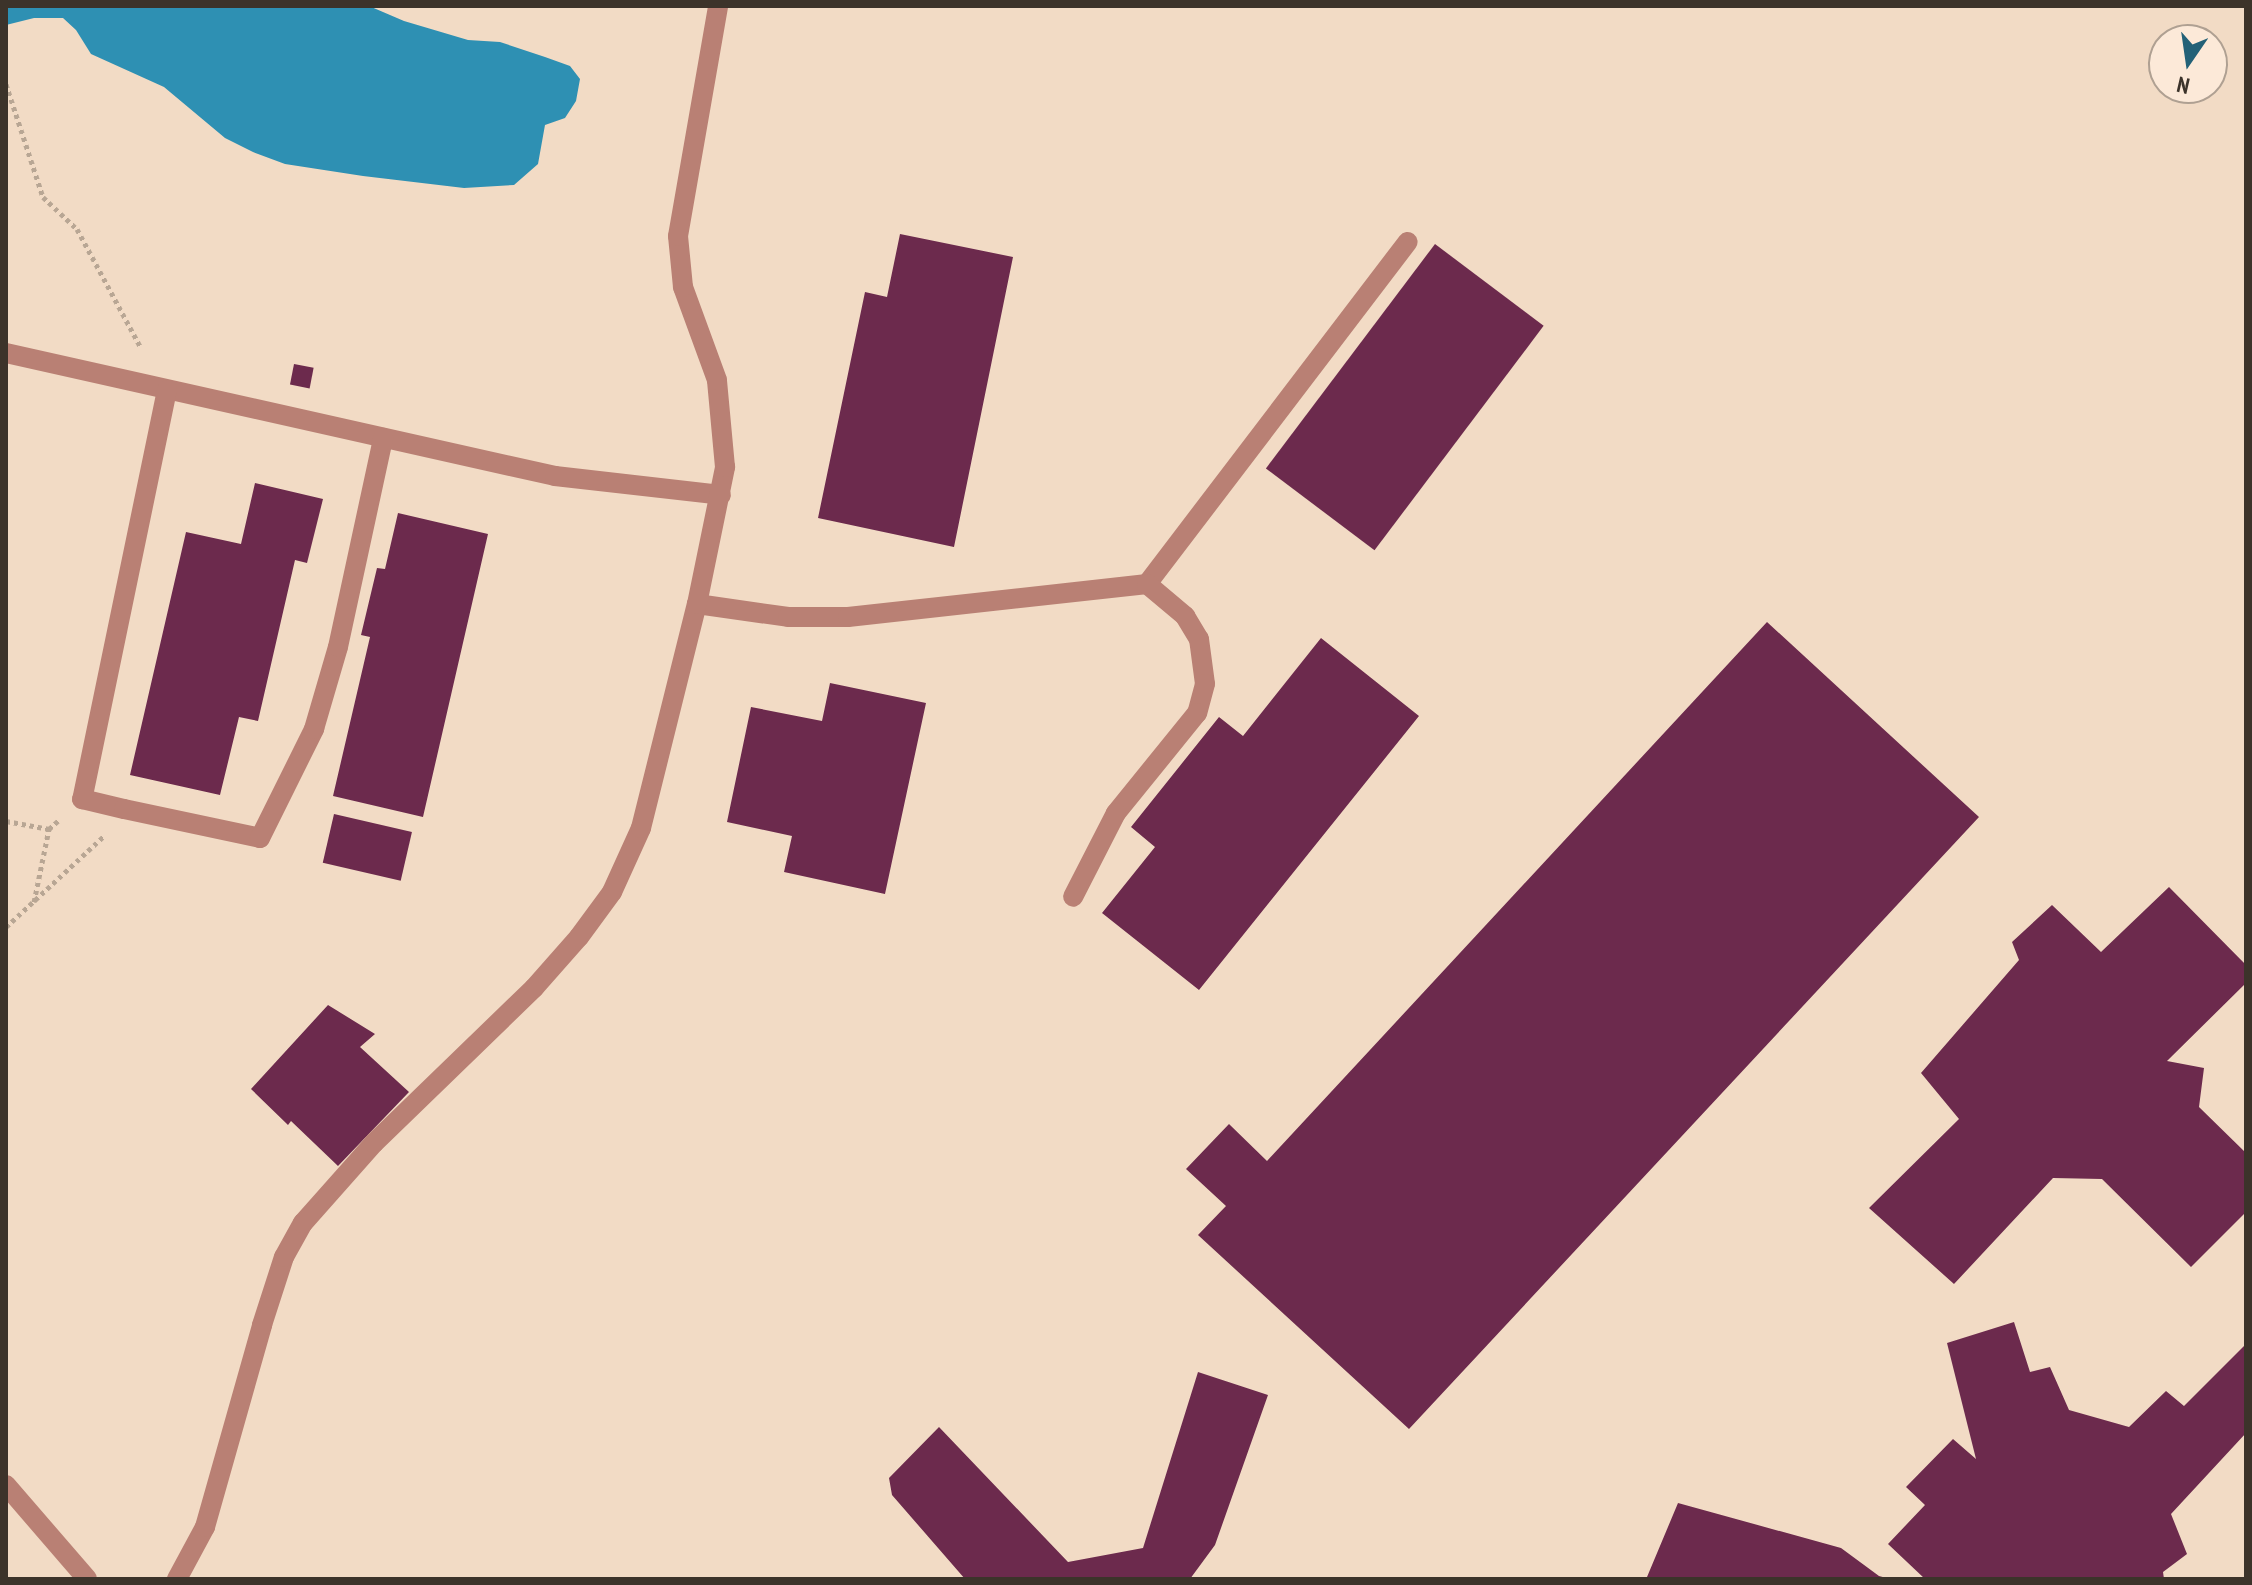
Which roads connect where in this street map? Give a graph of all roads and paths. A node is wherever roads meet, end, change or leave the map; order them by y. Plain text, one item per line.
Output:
1 (718, 6) edge
2 (6, 84) edge
3 (1408, 242) dead end
4 (6, 353) edge
5 (167, 390) junction
6 (383, 438) junction
7 (721, 495) junction
8 (1147, 584) junction
9 (697, 604) junction
10 (82, 799) junction
11 (124, 809) junction
12 (6, 821) edge
13 (49, 829) junction
14 (1073, 897) dead end
15 (34, 902) junction
16 (6, 927) edge
17 (6, 1485) edge
18 (87, 1579) edge
19 (177, 1579) edge

1 - 7 street
2 - 5 path
3 - 8 street
4 - 5 street
5 - 6 street
5 - 10 street
6 - 7 street
6 - 11 street
7 - 9 street
8 - 9 street
8 - 14 street
9 - 19 street
10 - 11 street
10 - 13 path
11 - 15 path
12 - 13 path
13 - 15 path
15 - 16 path
17 - 18 street

